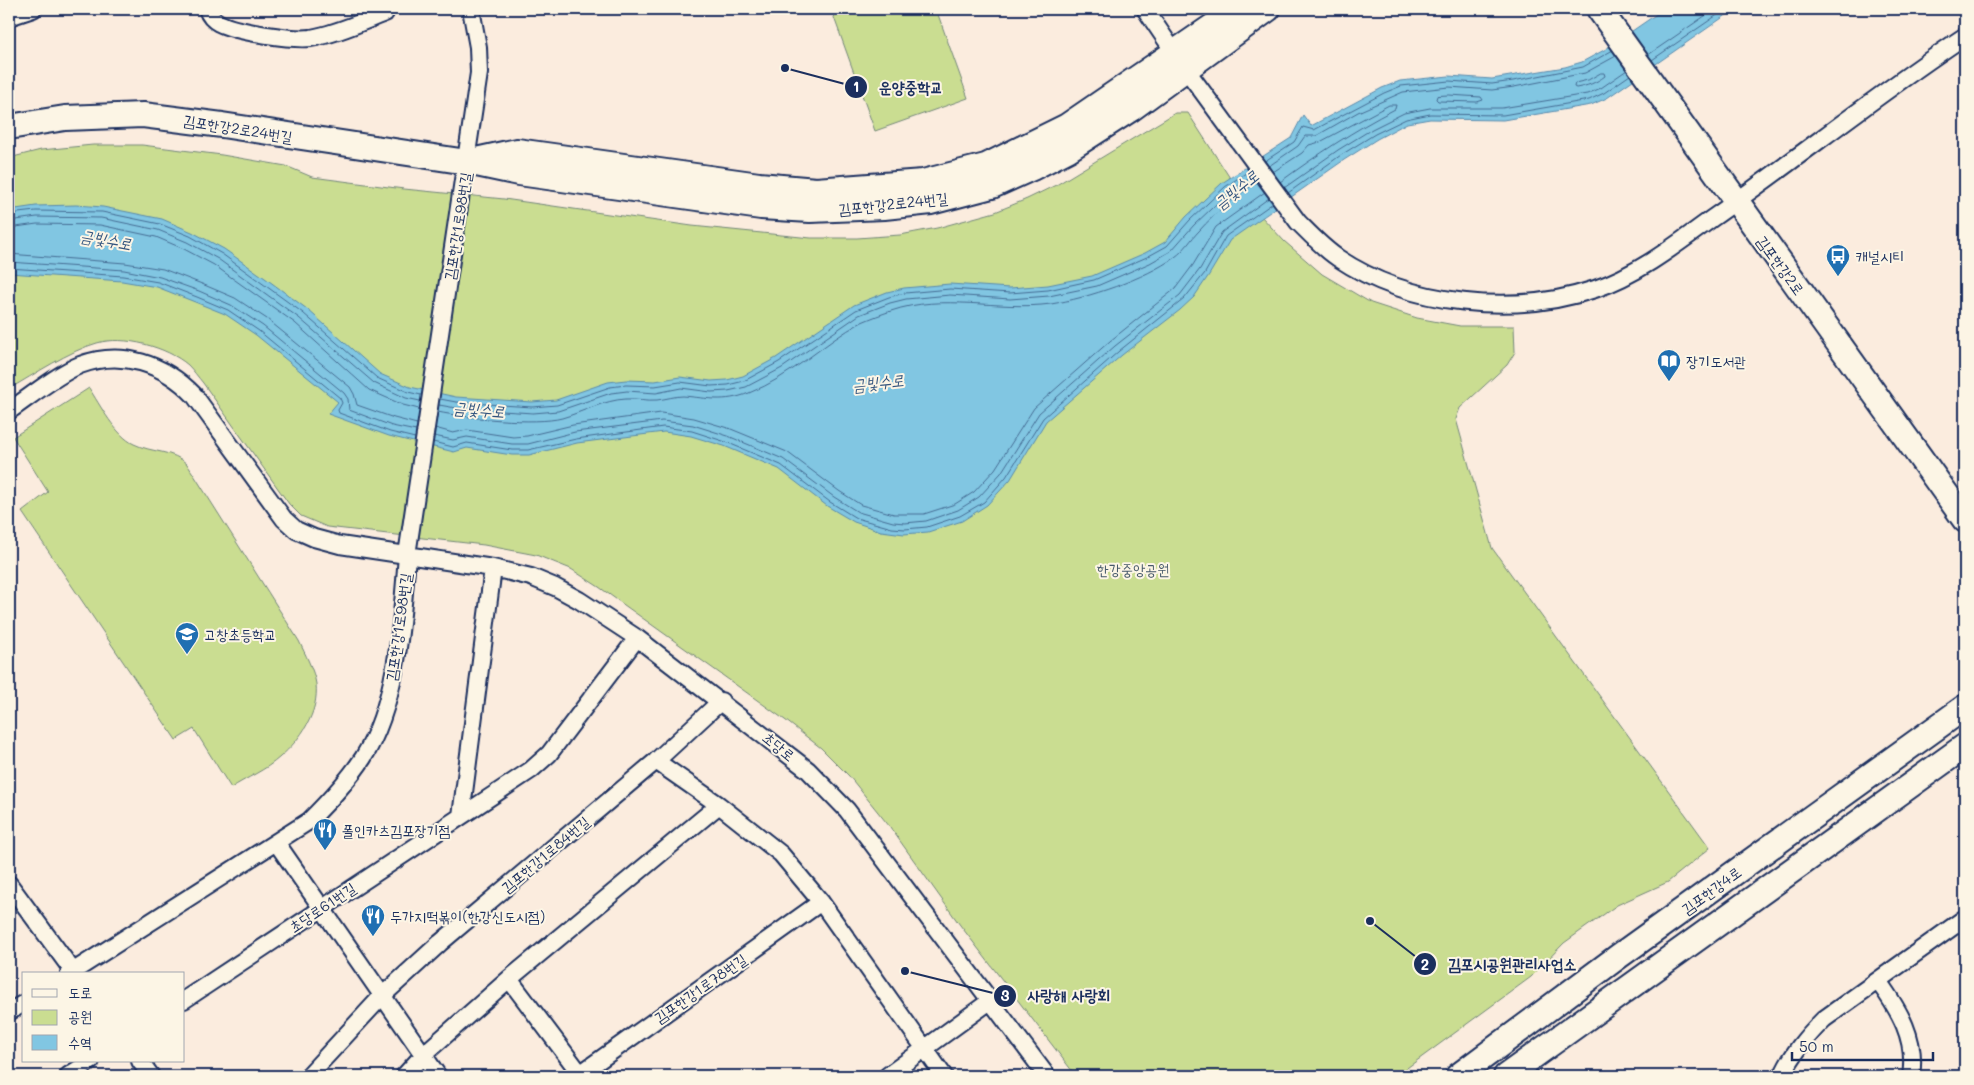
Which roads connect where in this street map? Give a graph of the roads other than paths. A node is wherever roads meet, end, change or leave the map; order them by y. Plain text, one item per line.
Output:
1 (33, 9) edge
2 (207, 9) edge
3 (471, 9) edge
4 (1145, 9) edge
5 (1238, 9) edge
6 (1268, 9) edge
7 (1599, 9) edge
8 (388, 10) edge
9 (9, 17) edge
10 (1965, 36) edge
11 (1180, 61) junction
12 (9, 127) edge
13 (467, 162) junction
14 (1736, 202) junction
15 (9, 411) edge
16 (1965, 520) edge
17 (407, 555) junction
18 (493, 568) junction
19 (638, 638) junction
20 (721, 701) junction
21 (1965, 707) edge
22 (1965, 746) edge
23 (656, 761) junction
24 (720, 804) junction
25 (461, 816) junction
26 (276, 842) junction
27 (10, 890) edge
28 (820, 902) junction
29 (321, 908) junction
30 (1965, 918) edge
31 (72, 972) edge
32 (75, 972) edge
33 (509, 979) junction
34 (1878, 981) junction
35 (382, 996) junction
36 (185, 999) edge
37 (990, 1002) junction
38 (22, 1004) edge
39 (9, 1012) edge
40 (925, 1049) junction
41 (423, 1055) junction
42 (89, 1062) edge
43 (141, 1062) edge
44 (581, 1075) edge
45 (68, 1076) edge
46 (151, 1076) edge
47 (308, 1076) edge
48 (404, 1076) edge
49 (438, 1076) edge
50 (887, 1076) edge
51 (944, 1076) edge
52 (1047, 1076) edge
53 (1458, 1076) edge
54 (1506, 1076) edge
55 (1782, 1076) edge
56 (1911, 1076) edge

1 - 9 street
2 - 8 street
3 - 13 street
4 - 11 street
5 - 11 street, 김포한강2로24번길
6 - 11 street, 김포한강2로24번길
7 - 14 street, 김포한강2로
10 - 14 street
11 - 13 street, 김포한강2로24번길
11 - 14 street
12 - 13 street, 김포한강2로24번길
13 - 17 street, 김포한강1로98번길
14 - 16 street, 김포한강2로
15 - 17 street, 초당로
17 - 18 street, 초당로
17 - 26 street, 김포한강1로98번길
18 - 19 street, 초당로
18 - 25 street
19 - 20 street, 초당로
19 - 25 street, 초당로61번길
20 - 23 street
20 - 37 street, 초당로
21 - 53 street, 김포한강4로
22 - 54 street, 김포한강4로
23 - 24 street
23 - 35 street, 김포한강1로84번길
24 - 28 street
24 - 33 street
25 - 29 street, 초당로61번길
26 - 29 street
26 - 32 street, 김포한강1로98번길
27 - 31 street, 김포한강1로98번길
28 - 40 street
28 - 44 street, 김포한강1로78번길
29 - 35 street
29 - 36 street, 초당로61번길
30 - 34 street
33 - 41 street
33 - 44 street, 김포한강1로78번길
34 - 55 street
34 - 56 street
35 - 41 street
35 - 47 street, 김포한강1로84번길
37 - 40 street
37 - 52 street, 초당로
38 - 39 street
40 - 50 street
40 - 51 street
41 - 48 street
41 - 49 street
42 - 45 street
43 - 46 street

